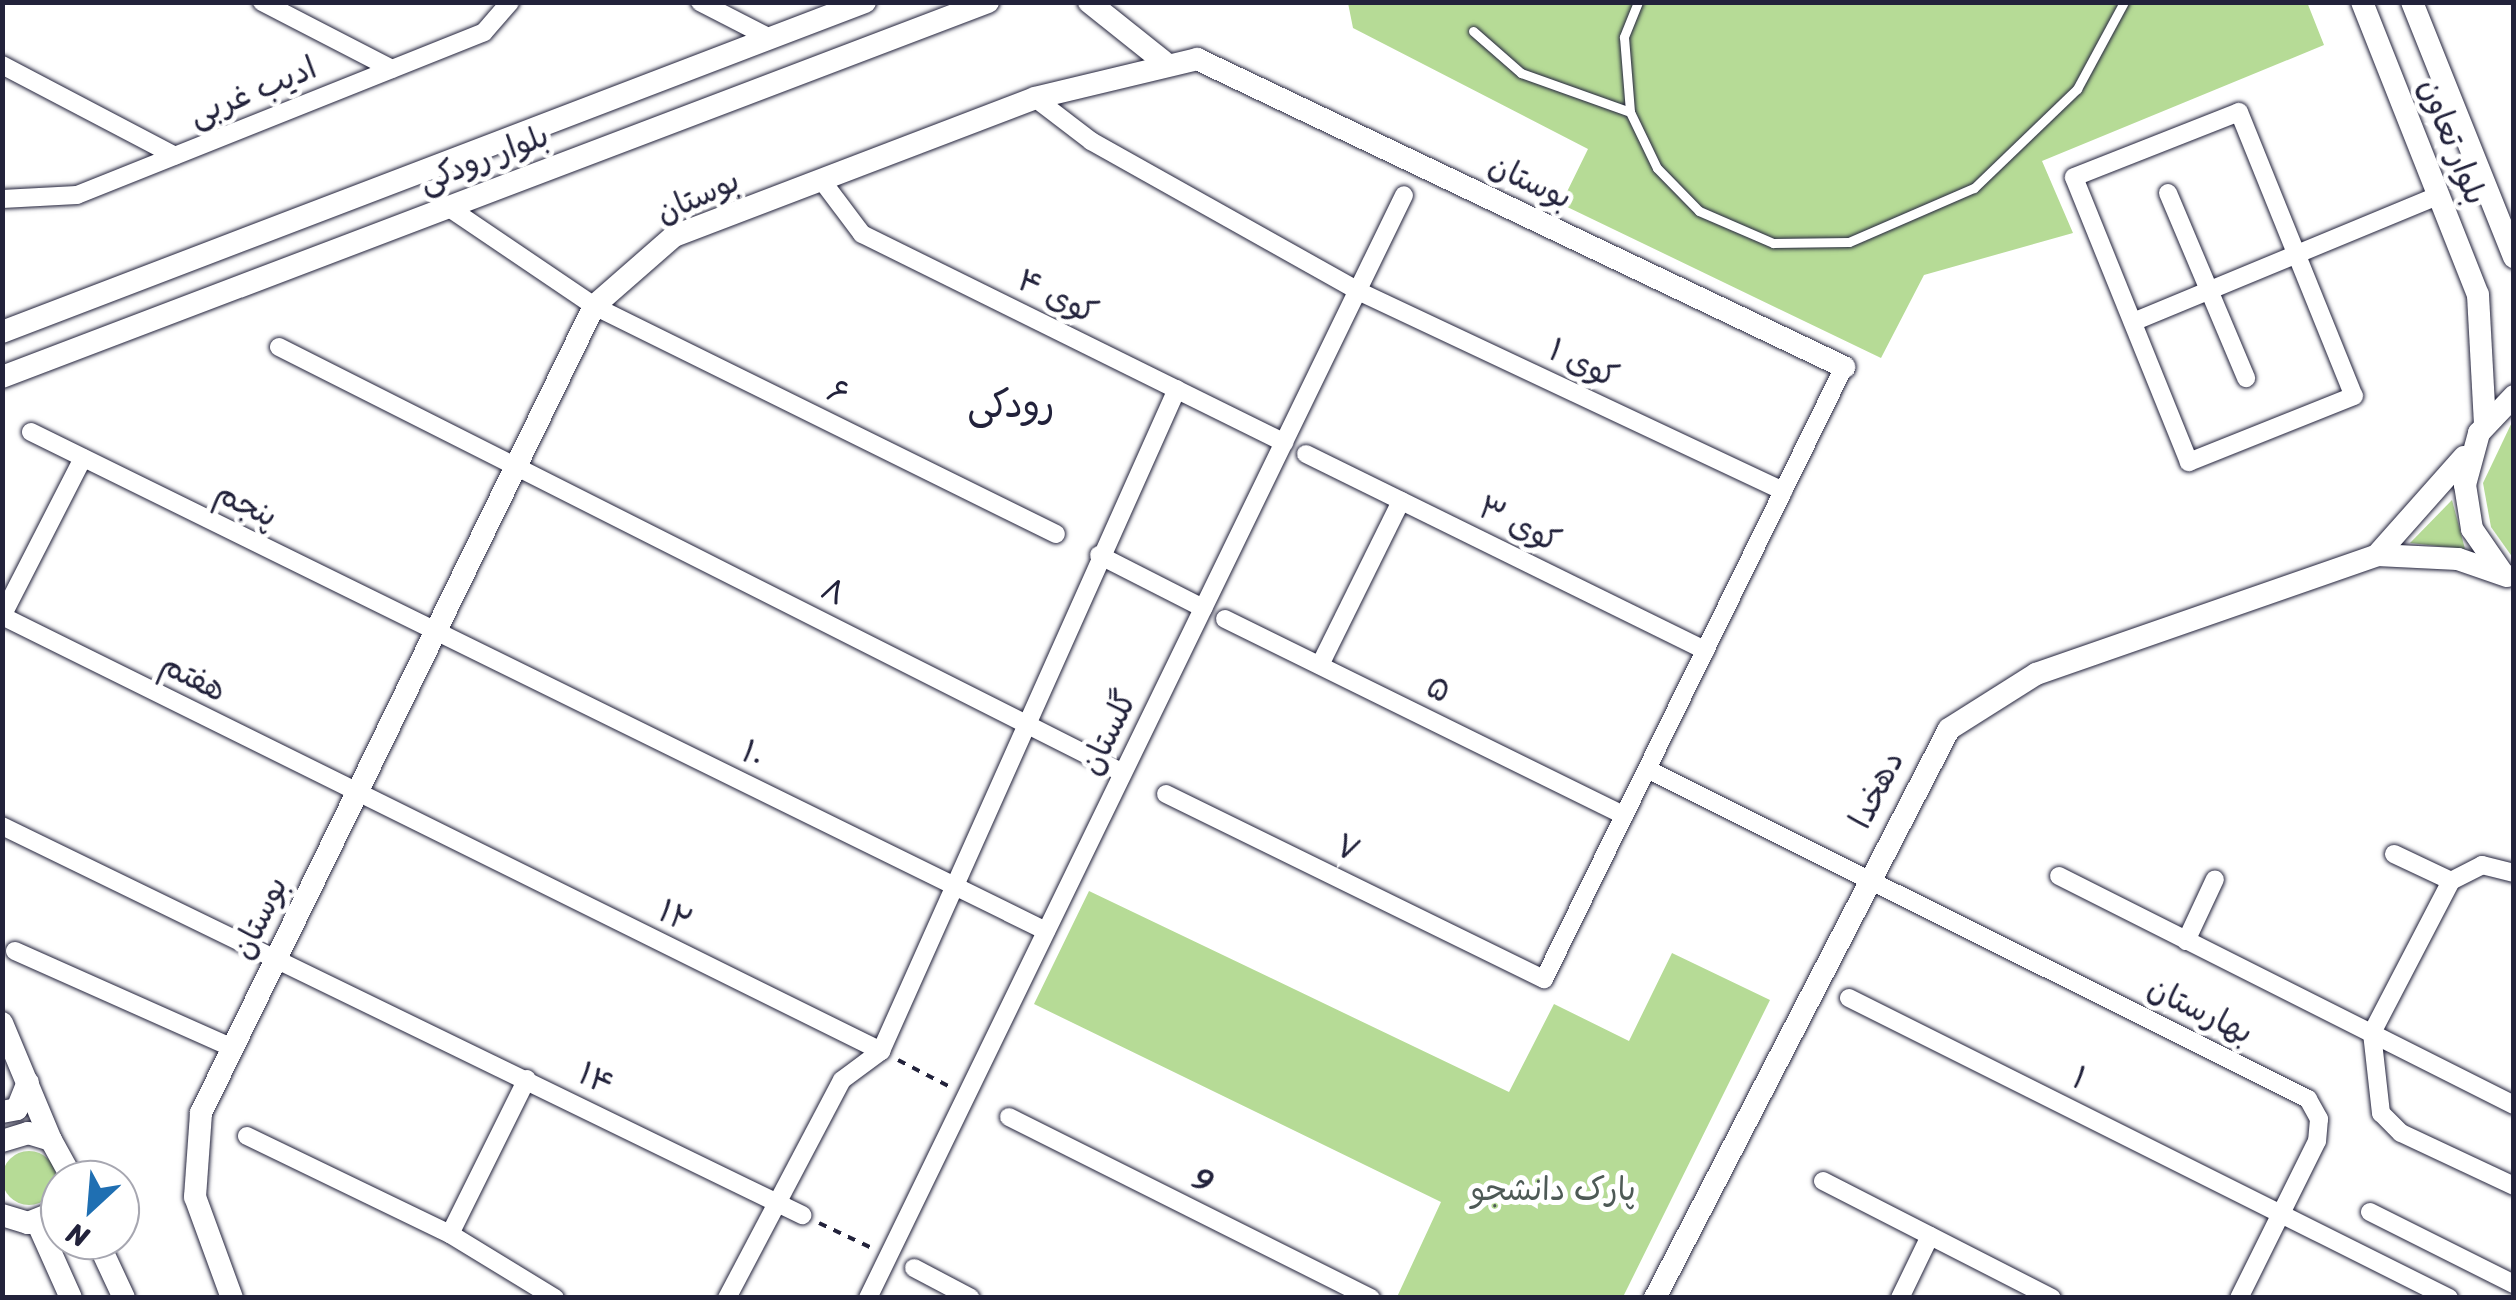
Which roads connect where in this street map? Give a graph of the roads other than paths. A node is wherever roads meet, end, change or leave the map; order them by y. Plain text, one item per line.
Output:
1 (262, 2) edge
2 (510, 2) edge
3 (700, 2) edge
4 (865, 2) edge
5 (988, 2) edge
6 (1089, 2) edge
7 (1638, 2) edge
8 (2124, 2) edge
9 (2362, 2) edge
10 (2412, 2) edge
11 (1473, 32) dead end
12 (770, 38) junction
13 (1163, 61) junction
14 (2, 65) edge
15 (392, 69) junction
16 (1035, 98) junction
17 (1630, 112) junction
18 (175, 156) junction
19 (823, 182) junction
20 (2168, 194) dead end
21 (1404, 195) dead end
22 (2438, 196) junction
23 (2, 199) edge
24 (448, 207) junction
25 (2296, 251) junction
26 (2514, 257) edge
27 (2209, 289) junction
28 (1358, 291) junction
29 (594, 306) junction
30 (2133, 322) junction
31 (2, 332) edge
32 (280, 347) dead end
33 (1844, 367) joint
34 (2, 377) edge
35 (2246, 378) dead end
36 (1177, 389) junction
37 (2514, 396) edge
38 (31, 432) dead end
39 (2480, 433) junction
40 (1284, 443) junction
41 (1306, 454) dead end
42 (83, 458) junction
43 (517, 464) junction
44 (1783, 492) junction
45 (1401, 501) junction
46 (1056, 534) dead end
47 (1099, 555) junction
48 (2378, 556) junction
49 (2510, 578) edge
50 (1203, 608) junction
51 (2, 616) edge
52 (1225, 619) dead end
53 (435, 631) junction
54 (1705, 650) junction
55 (1320, 666) junction
56 (1024, 724) junction
57 (1647, 769) junction
58 (1123, 773) junction
59 (356, 794) junction
60 (1166, 794) dead end
61 (1624, 815) junction
62 (2, 826) edge
63 (2394, 854) dead end
64 (2514, 873) edge
65 (2059, 876) dead end
66 (1868, 879) junction
67 (2215, 880) dead end
68 (2451, 881) junction
69 (957, 890) junction
70 (1046, 931) junction
71 (2186, 941) junction
72 (15, 951) dead end
73 (276, 957) junction
74 (1849, 998) dead end
75 (2, 1023) edge
76 (2372, 1033) junction
77 (233, 1048) junction
78 (881, 1051) junction
79 (527, 1079) junction
80 (28, 1082) junction
81 (2514, 1105) edge
82 (2, 1112) edge
83 (1010, 1117) dead end
84 (248, 1136) dead end
85 (51, 1140) junction
86 (2, 1141) edge
87 (62, 1160) edge
88 (1822, 1182) dead end
89 (2514, 1186) edge
90 (780, 1205) junction
91 (2370, 1212) dead end
92 (2282, 1214) junction
93 (802, 1215) road end
94 (5, 1218) edge
95 (38, 1222) joint
96 (450, 1234) junction
97 (1930, 1236) junction
98 (106, 1260) edge
99 (914, 1268) dead end
100 (2511, 1277) edge
101 (72, 1298) edge
102 (124, 1298) edge
103 (232, 1298) edge
104 (556, 1298) edge
105 (728, 1298) edge
106 (868, 1298) edge
107 (971, 1298) edge
108 (1370, 1298) edge
109 (1655, 1298) edge
110 (1900, 1298) edge
111 (2052, 1298) edge
112 (2239, 1298) edge
113 (2450, 1298) edge

1 - 15 street
2 - 15 street, ادیب غربی
3 - 12 street
4 - 12 street, بلوار رودکی
5 - 24 street, بلوار رودکی
6 - 13 street
7 - 17 lane
8 - 17 lane
9 - 22 street, بلوار تعاون
10 - 26 street, بلوار تعاون
11 - 17 lane
12 - 31 street, بلوار رودکی
13 - 16 street, بوستان
13 - 33 street, بوستان
14 - 18 street
15 - 18 street, ادیب غربی
16 - 19 street, بوستان
16 - 28 street, کوی ۱
18 - 23 street, ادیب غربی
19 - 29 street, بوستان
19 - 36 street, کوی ۴
20 - 27 street
21 - 28 street, گلستان
22 - 25 street
22 - 39 street, بلوار تعاون
24 - 29 street
24 - 34 street, بلوار رودکی
25 - 27 street
25 - 30 street
25 - 30 street
27 - 30 street
27 - 35 street
28 - 40 street, گلستان
28 - 44 street, کوی ۱
29 - 43 street, بوستان
29 - 46 street, ۶
32 - 43 street, ۸
33 - 44 street
36 - 40 street, کوی ۴
36 - 47 street
37 - 39 street
38 - 42 street, پنجم
39 - 48 street
39 - 49 street, بلوار تعاون
40 - 50 street, گلستان
41 - 45 street, کوی ۳
42 - 51 street
42 - 53 street, پنجم
43 - 53 street, بوستان
43 - 56 street, ۸
44 - 54 street
45 - 54 street, کوی ۳
45 - 55 street
47 - 50 street
47 - 56 street
48 - 49 street
48 - 66 street, دهخدا
50 - 58 street, گلستان
51 - 59 street, هفتم
52 - 55 street, ۵
53 - 59 street, بوستان
53 - 69 street, ۱۰
54 - 57 street
55 - 61 street, ۵
56 - 58 street, ۸
56 - 69 street
57 - 61 street
57 - 66 street, بهارستان
58 - 70 street, گلستان
59 - 73 street, بوستان
59 - 78 street, ۱۲
60 - 61 street, ۷
62 - 73 street, ۱۴
63 - 68 street
64 - 68 street
65 - 71 street
66 - 92 street, بهارستان
66 - 109 street, دهخدا
67 - 71 street
68 - 76 street
69 - 70 street, ۱۰
69 - 78 street
70 - 106 street, گلستان
71 - 76 street
72 - 77 street
73 - 77 street, بوستان
73 - 79 street, ۱۴
74 - 92 street, ۱
75 - 80 street
76 - 81 street
76 - 89 street
77 - 103 street, بوستان
78 - 90 street
79 - 90 street, ۱۴
79 - 96 street
80 - 82 street
80 - 85 street
83 - 108 street, 9
84 - 96 street
85 - 86 street
85 - 87 street
88 - 97 street
90 - 93 street, ۱۴
90 - 105 street
91 - 100 street
92 - 112 street, بهارستان
92 - 113 street, ۱
94 - 95 street
95 - 101 street
96 - 104 street
97 - 110 street
97 - 111 street
98 - 102 street
99 - 107 street

